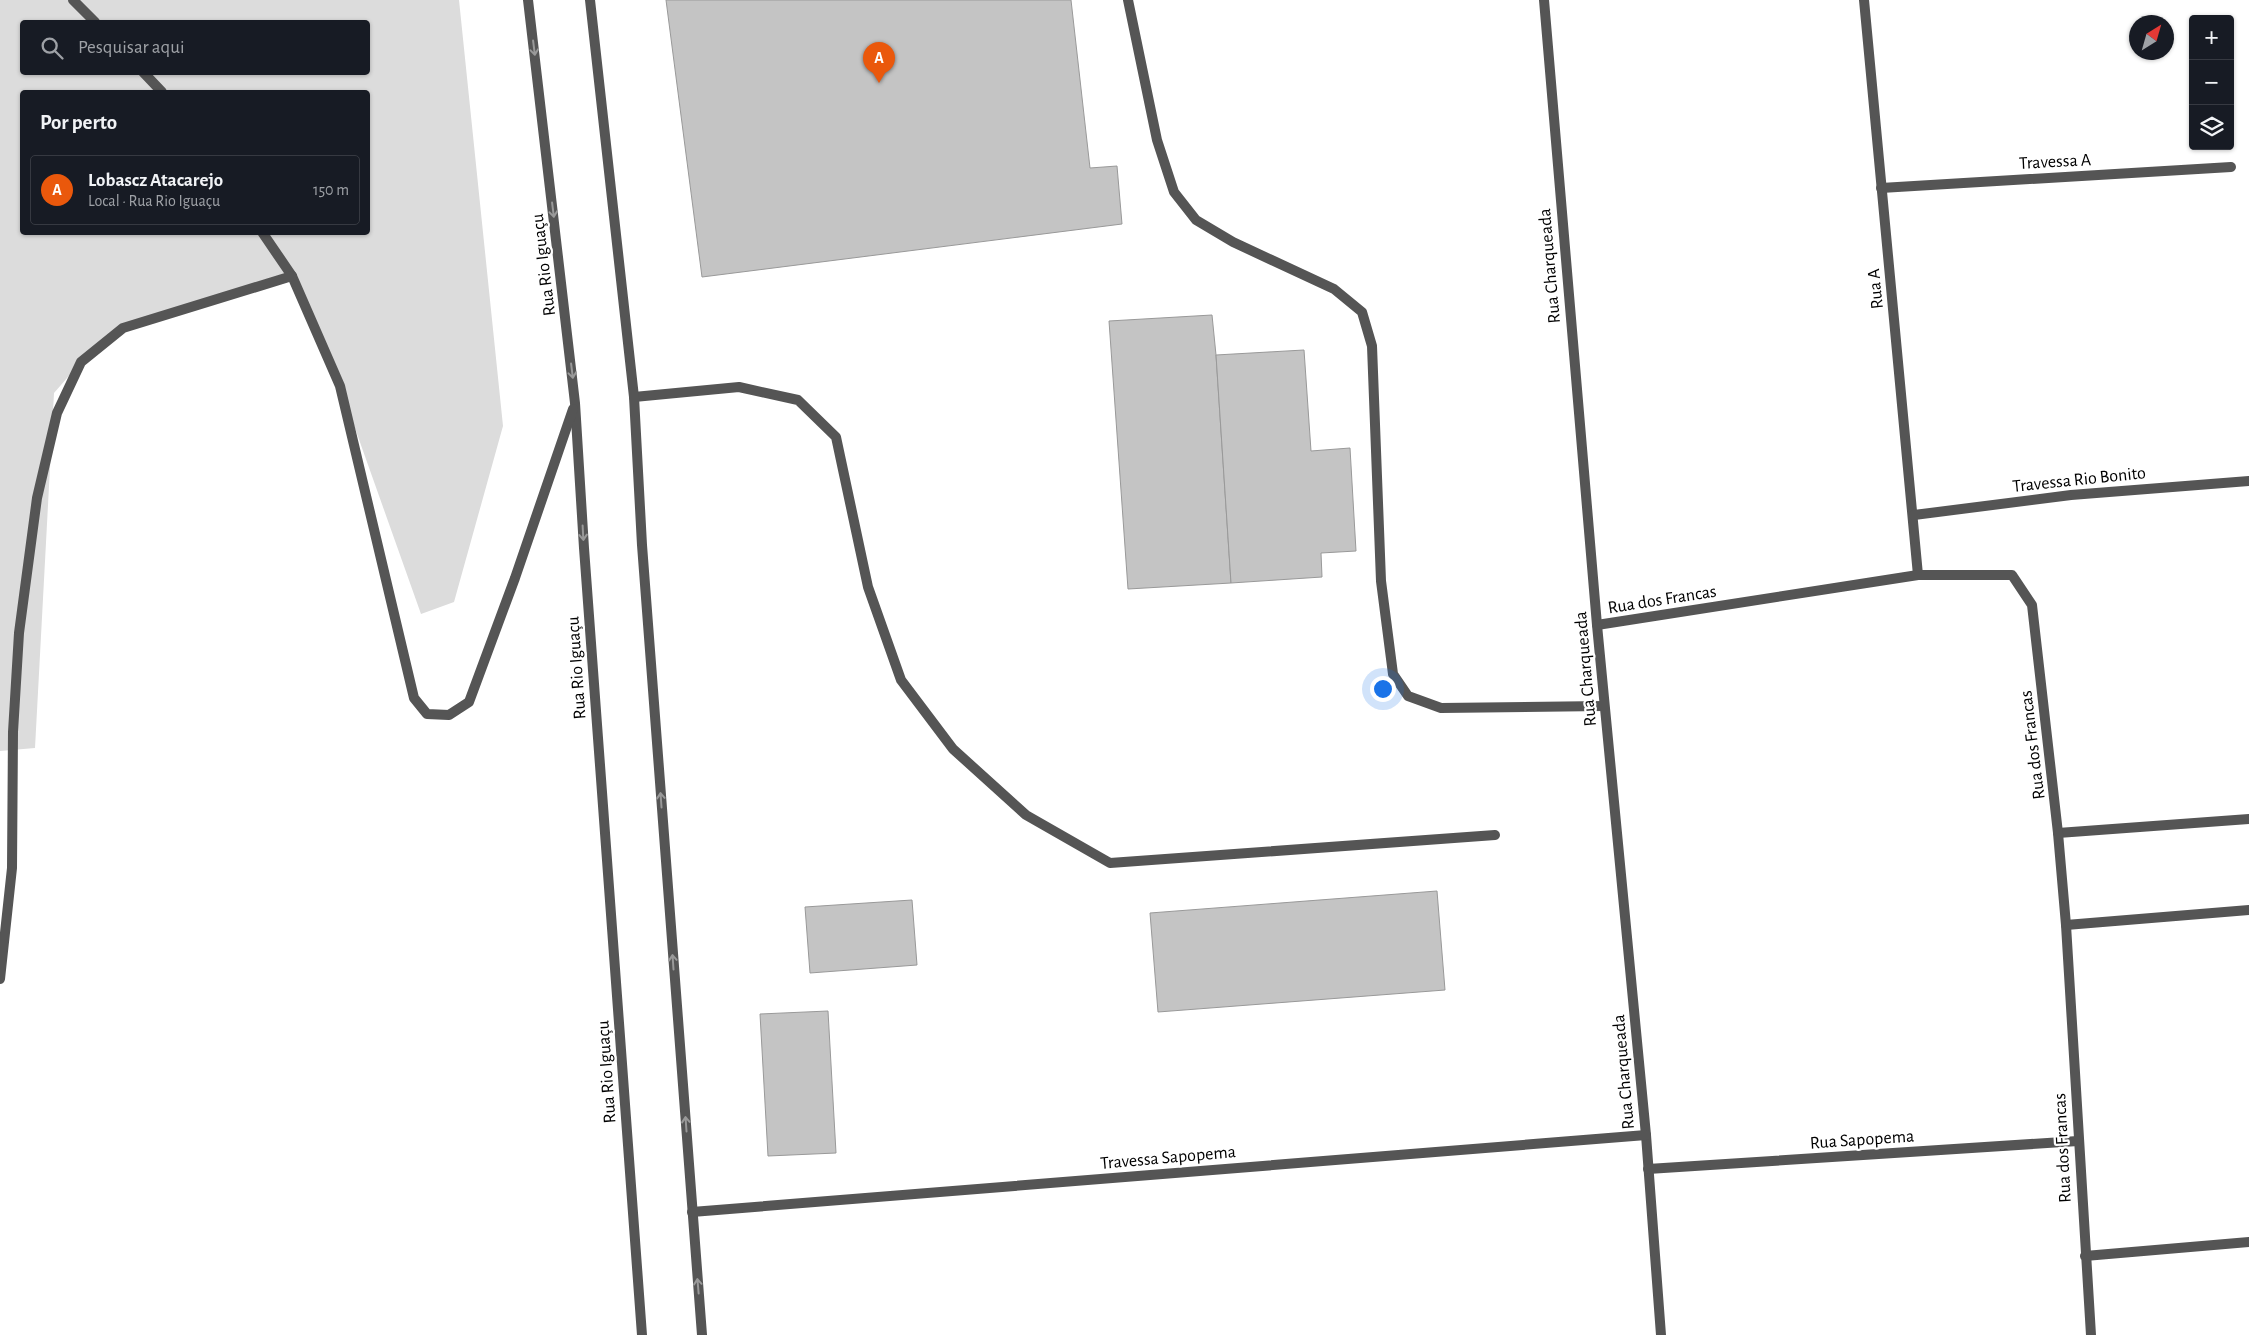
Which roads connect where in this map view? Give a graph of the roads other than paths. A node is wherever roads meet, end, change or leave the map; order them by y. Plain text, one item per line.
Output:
1 (73, 0) edge
2 (528, 0) edge
3 (590, 0) edge
4 (1128, 0) edge
5 (1544, 0) edge
6 (1864, 0) edge
7 (92, 20) edge
8 (146, 75) edge
9 (160, 90) edge
10 (2231, 167) dead end
11 (1881, 188) junction
12 (264, 235) edge
13 (292, 276) junction
14 (634, 397) junction
15 (575, 403) junction
16 (2249, 481) edge
17 (1914, 515) junction
18 (1918, 575) junction
19 (1597, 626) junction
20 (1604, 706) junction
21 (2249, 819) edge
22 (2058, 833) junction
23 (1495, 835) dead end
24 (2249, 910) edge
25 (2066, 926) junction
26 (0, 979) edge
27 (1646, 1135) junction
28 (2078, 1141) junction
29 (1648, 1169) junction
30 (692, 1212) junction
31 (2249, 1242) edge
32 (2085, 1256) junction
33 (642, 1335) edge
34 (702, 1335) edge
35 (1661, 1335) edge
36 (2091, 1335) edge

1 - 7 street
2 -> 15 street, Rua Rio Iguaçu
3 - 14 street
4 - 20 street
5 - 19 street, Rua Charqueada
6 - 11 street, Rua A
8 - 9 street
10 - 11 street, Travessa A
11 - 17 street, Rua A
12 - 13 street
13 - 15 street
13 - 26 street
14 - 23 street
30 -> 14 street
15 -> 33 street, Rua Rio Iguaçu
16 - 17 street, Travessa Rio Bonito
17 - 18 street, Rua A
18 - 19 street, Rua dos Francas
18 - 22 street, Rua dos Francas
19 - 20 street, Rua Charqueada
20 - 27 street, Rua Charqueada
21 - 22 street
22 - 25 street, Rua dos Francas
24 - 25 street
25 - 28 street, Rua dos Francas
27 - 29 street, Rua Charqueada
27 - 30 street, Travessa Sapopema
28 - 29 street, Rua Sapopema
28 - 32 street, Rua dos Francas
29 - 35 street, Rua Charqueada
34 -> 30 street
31 - 32 street
32 - 36 street, Rua dos Francas

